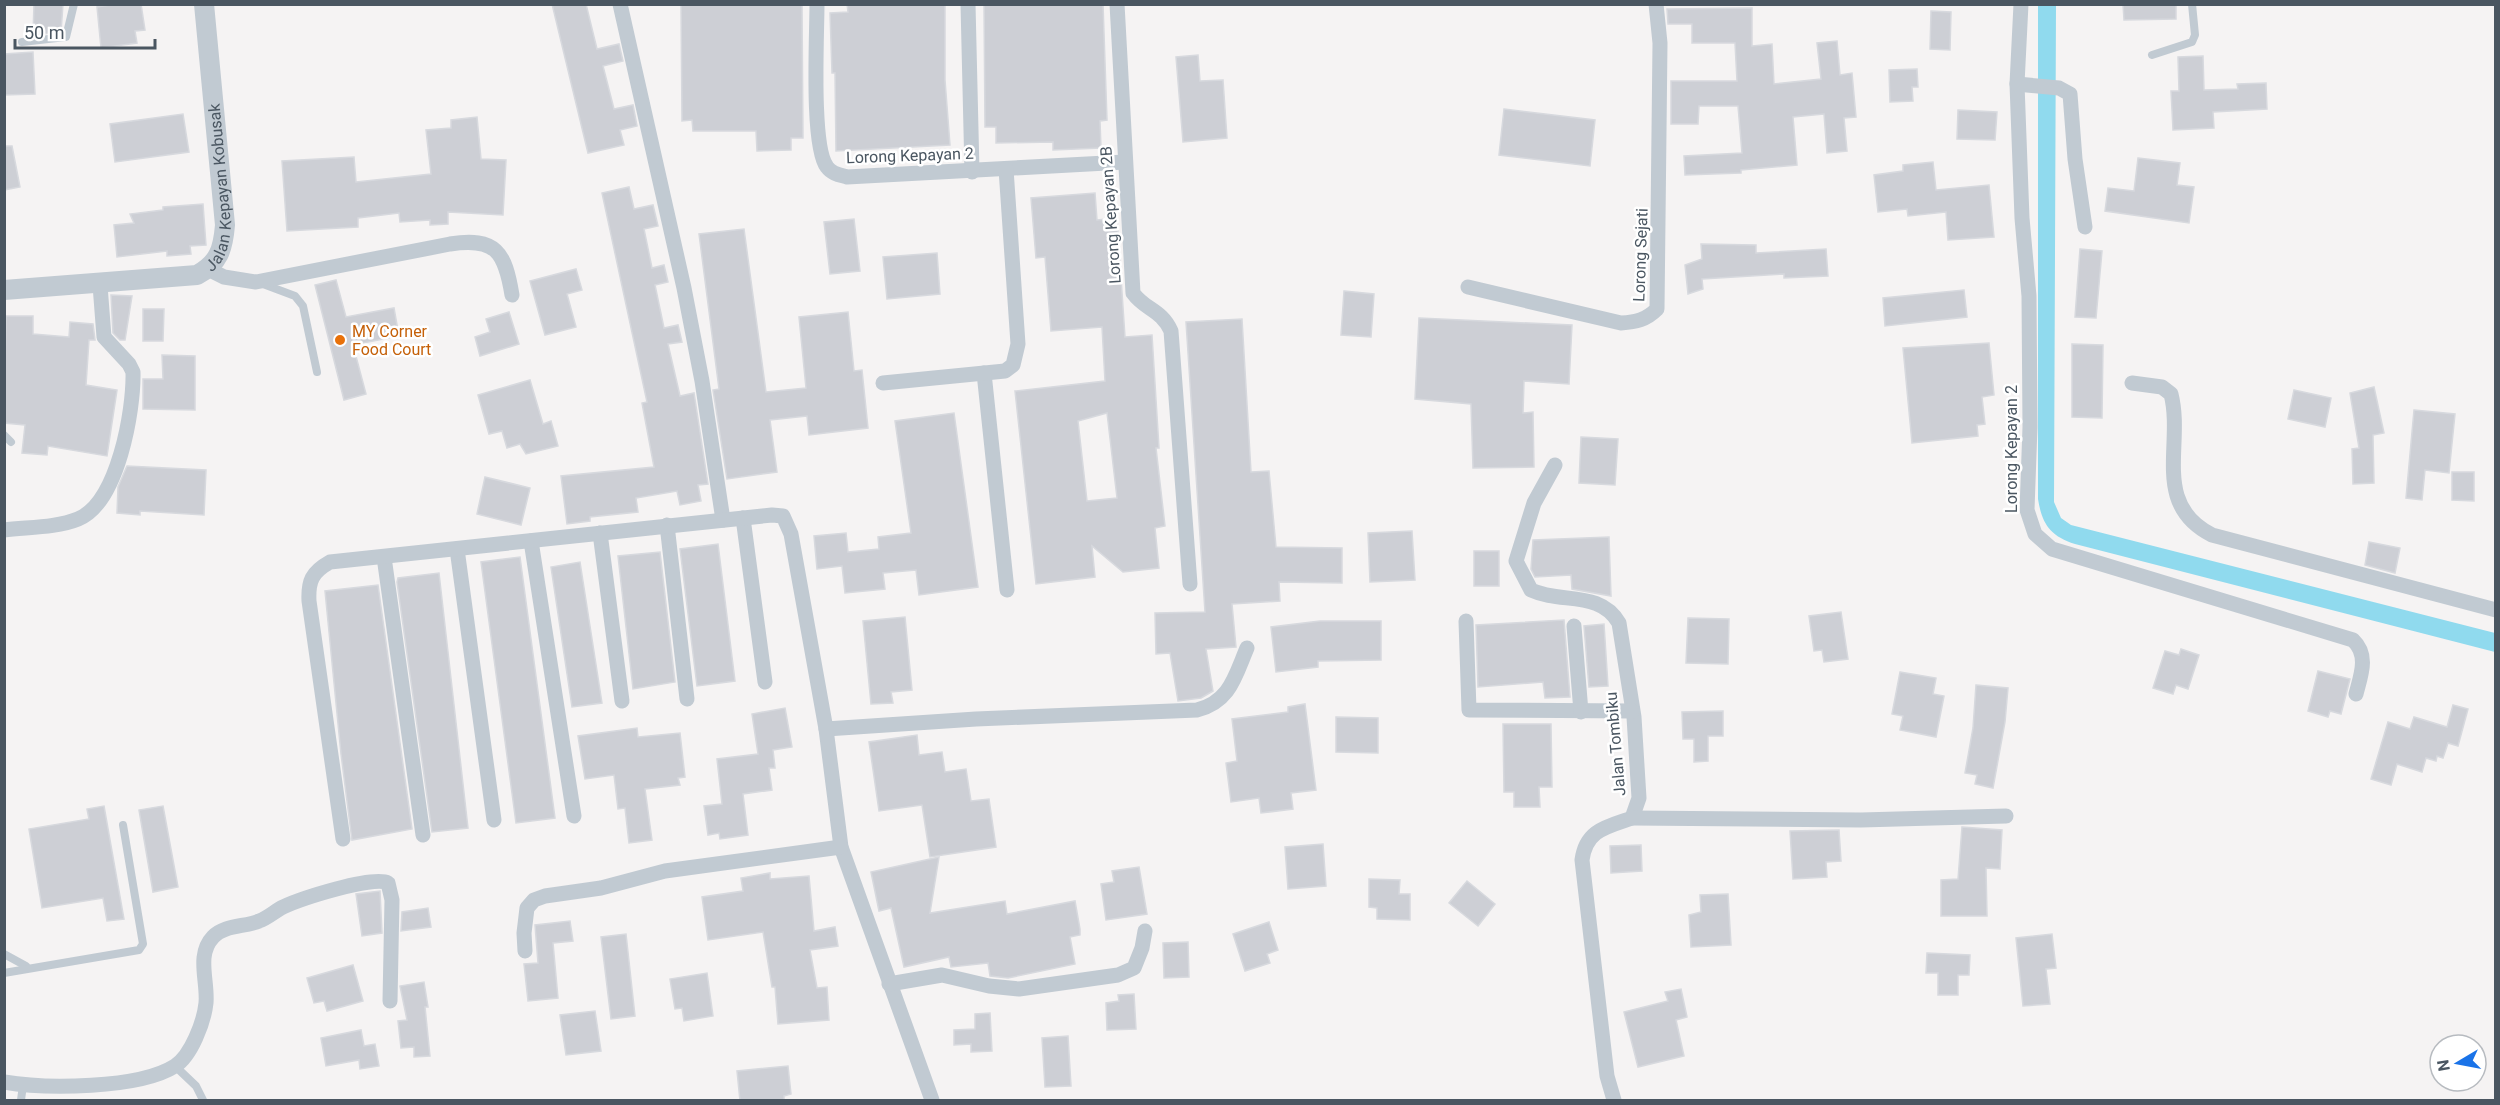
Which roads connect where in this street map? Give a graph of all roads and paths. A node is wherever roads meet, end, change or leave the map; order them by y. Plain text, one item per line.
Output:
1 (74, 4) edge
2 (204, 4) edge
3 (620, 4) edge
4 (817, 4) edge
5 (968, 4) edge
6 (1117, 4) edge
7 (1656, 4) edge
8 (2021, 4) edge
9 (2192, 4) edge
10 (22, 42) dead end
11 (2152, 55) dead end
12 (2017, 84) junction
13 (1125, 162) junction
14 (1006, 169) junction
15 (972, 172) junction
16 (2085, 227) dead end
17 (208, 269) junction
18 (256, 282) junction
19 (100, 285) junction
20 (1468, 287) dead end
21 (4, 290) edge
22 (512, 295) dead end
23 (317, 372) dead end
24 (984, 373) junction
25 (883, 383) dead end
26 (2132, 383) dead end
27 (4, 435) edge
28 (11, 442) dead end
29 (1555, 465) dead end
30 (743, 518) junction
31 (723, 520) junction
32 (667, 525) junction
33 (4, 530) edge
34 (600, 533) junction
35 (531, 541) junction
36 (457, 549) junction
37 (384, 557) junction
38 (1190, 585) dead end
39 (1007, 590) dead end
40 (2496, 610) edge
41 (1466, 621) dead end
42 (1574, 626) dead end
43 (1247, 648) dead end
44 (765, 682) dead end
45 (2356, 694) dead end
46 (687, 699) dead end
47 (622, 701) dead end
48 (1632, 711) junction
49 (1581, 712) junction
50 (826, 729) junction
51 (574, 816) dead end
52 (2006, 816) dead end
53 (1632, 818) junction
54 (494, 820) dead end
55 (123, 825) dead end
56 (423, 836) dead end
57 (343, 839) dead end
58 (841, 847) junction
59 (1145, 931) dead end
60 (525, 951) dead end
61 (4, 954) edge
62 (28, 967) junction
63 (4, 973) edge
64 (889, 984) junction
65 (390, 1001) dead end
66 (175, 1066) junction
67 (4, 1082) edge
68 (23, 1085) junction
69 (21, 1101) edge
70 (203, 1101) edge
71 (932, 1101) edge
72 (1614, 1101) edge

1 - 10 lane
2 - 17 street, Jalan Kepayan Kobusak
3 - 31 street
4 - 15 street, Lorong Kepayan 2
5 - 15 street
6 - 13 street, Lorong Kepayan 2B
7 - 20 street, Lorong Sejati
8 - 12 street, Lorong Kepayan 2
9 - 11 lane
12 - 16 street
12 - 45 street, Lorong Kepayan 2
13 - 14 street, Lorong Kepayan 2
13 - 38 street, Lorong Kepayan 2B
14 - 15 street, Lorong Kepayan 2
14 - 24 street
17 - 18 street
17 - 19 street, Jalan Kepayan Kobusak
18 - 22 street
18 - 23 lane
19 - 21 street, Jalan Kepayan Kobusak
19 - 33 street
24 - 25 street
24 - 39 street
26 - 40 street
27 - 28 lane
29 - 48 street, Jalan Tombiku
30 - 31 street
30 - 44 street
30 - 50 street
31 - 32 street
32 - 34 street
32 - 46 street
34 - 35 street
34 - 47 street
35 - 36 street
35 - 51 street
36 - 37 street
36 - 54 street
37 - 56 street
37 - 57 street
41 - 49 street
42 - 49 street
43 - 50 street
48 - 49 street
48 - 53 street, Jalan Tombiku
50 - 58 street
52 - 53 street
53 - 72 street, Jalan Tombiku
55 - 62 lane
58 - 60 street
58 - 64 street
59 - 64 street
61 - 62 lane
62 - 63 lane
64 - 71 street
65 - 66 street
66 - 68 street
66 - 70 lane
67 - 68 street
68 - 69 lane

